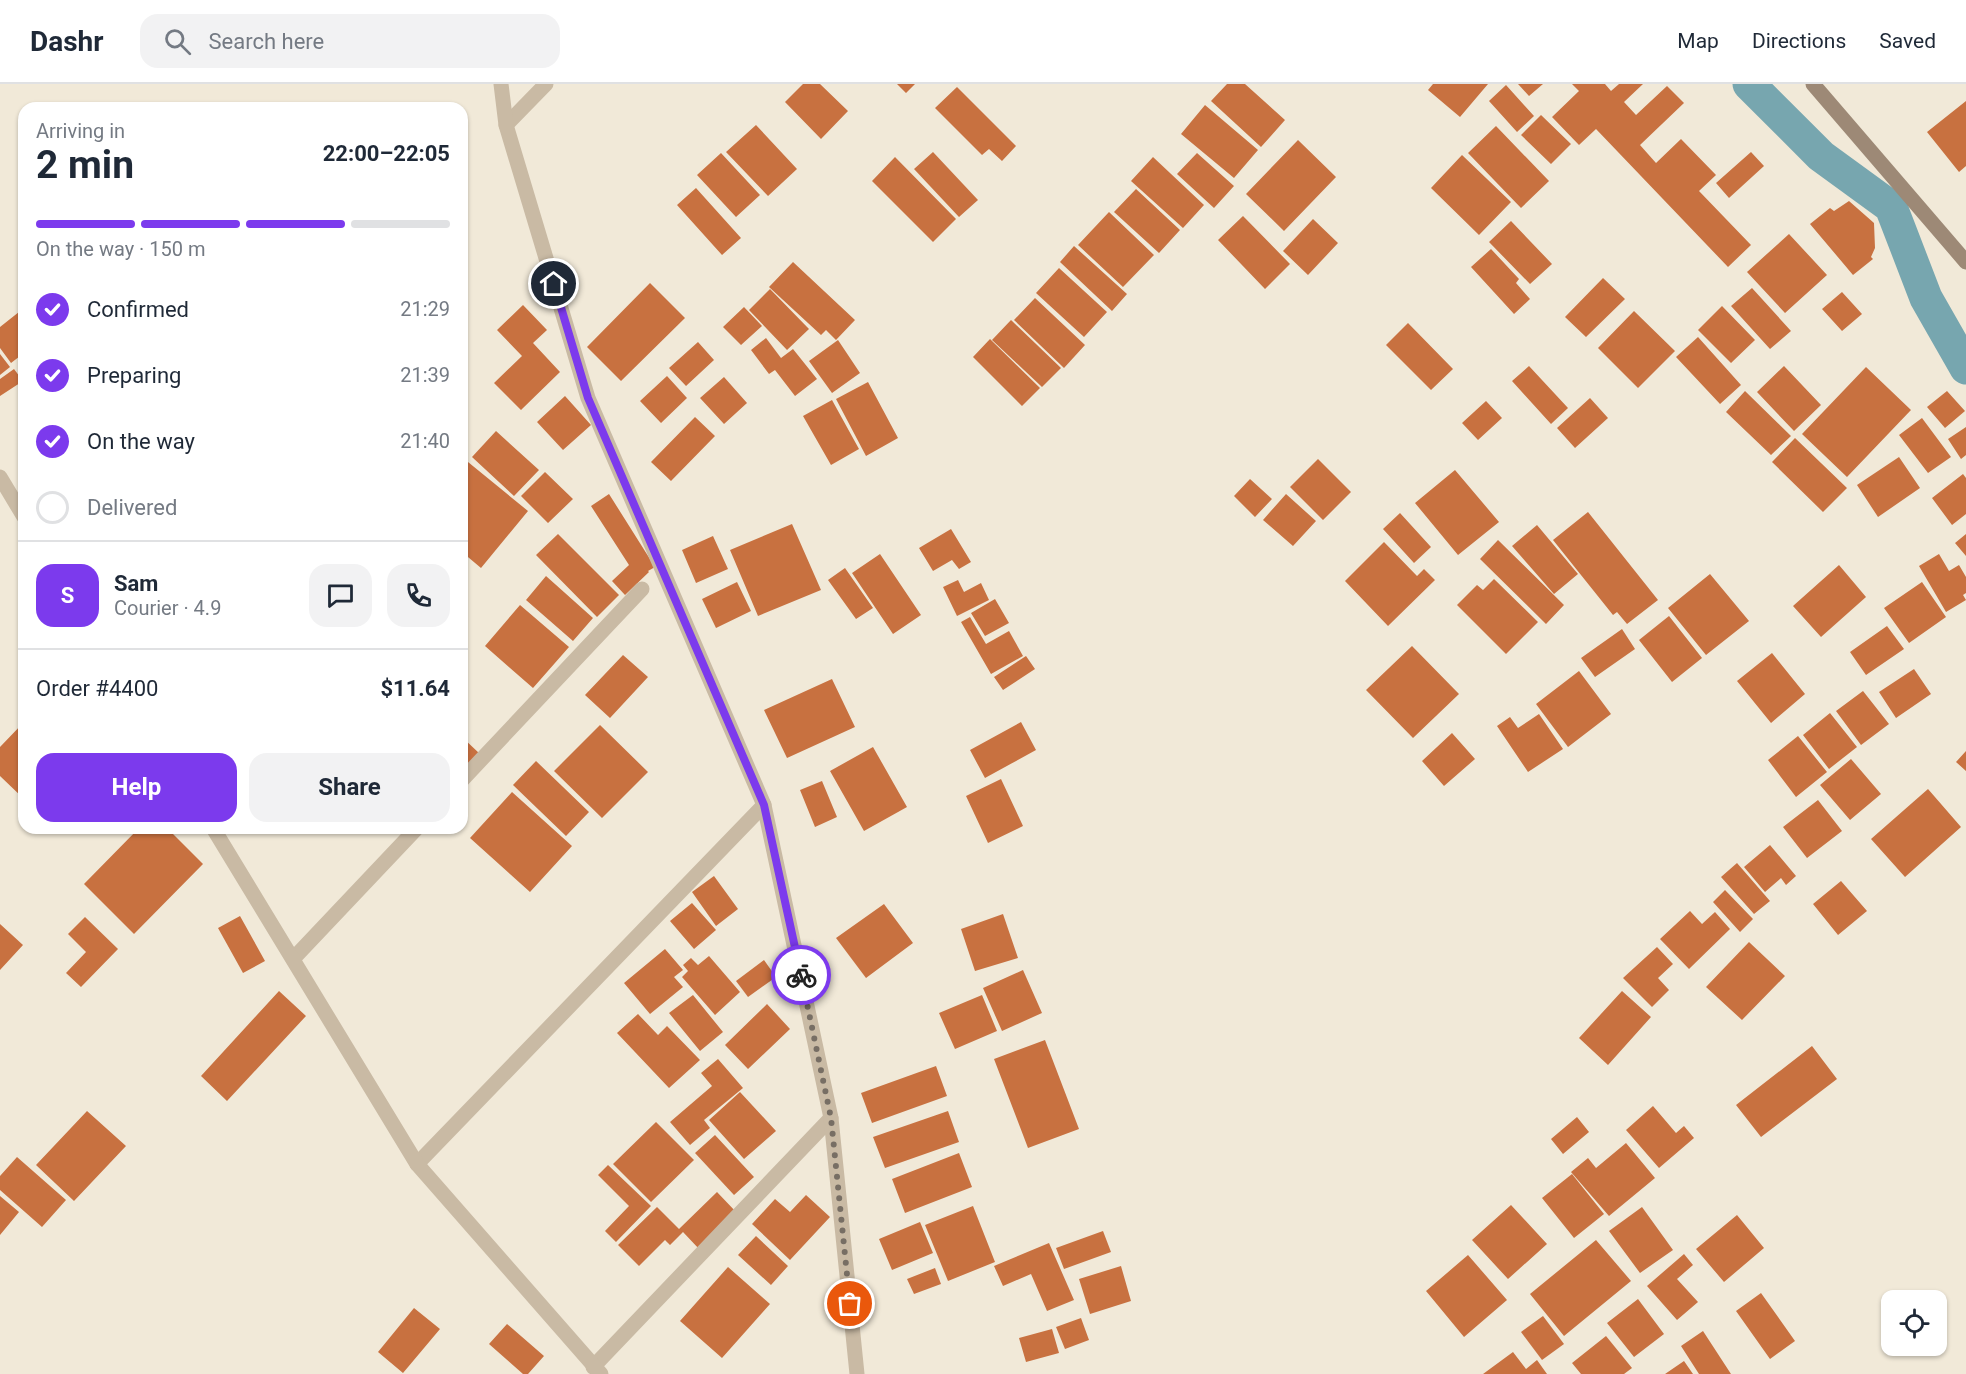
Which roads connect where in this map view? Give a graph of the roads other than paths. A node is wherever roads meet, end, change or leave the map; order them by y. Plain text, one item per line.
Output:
1 (501, 84) edge
2 (546, 84) edge
3 (1813, 84) edge
4 (506, 124) junction
5 (1966, 262) edge
6 (0, 477) edge
7 (18, 507) edge
8 (642, 589) dead end
9 (468, 774) edge
10 (764, 805) junction
11 (217, 834) edge
12 (411, 834) edge
13 (293, 959) junction
14 (831, 1118) junction
15 (417, 1164) junction
16 (597, 1371) edge
17 (856, 1374) edge

1 - 4 street
2 - 4 street
3 - 5 main road
4 - 10 street
6 - 7 street
8 - 9 street
10 - 14 street
10 - 15 street
11 - 13 street
12 - 13 street
13 - 15 street
14 - 16 street
14 - 17 street
15 - 16 street

